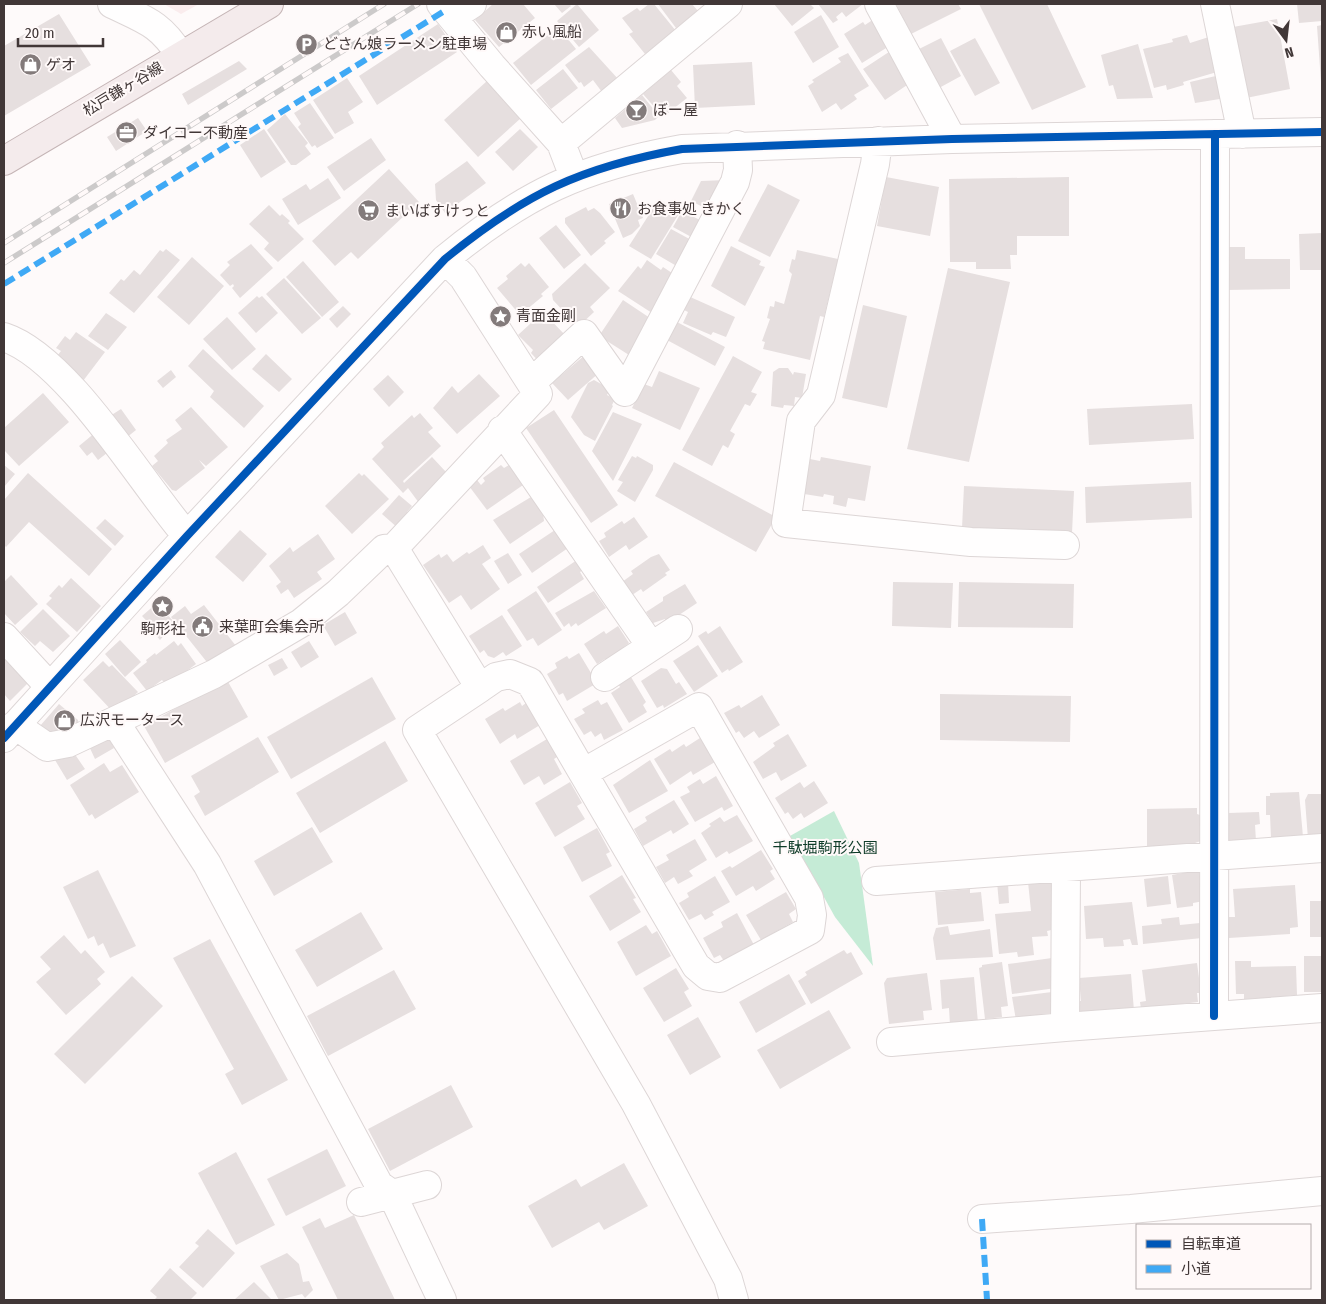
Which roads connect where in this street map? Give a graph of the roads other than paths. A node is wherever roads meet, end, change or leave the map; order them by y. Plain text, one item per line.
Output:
1 (112, 4) edge
2 (269, 4) edge
3 (728, 4) edge
4 (879, 4) edge
5 (1215, 4) edge
6 (453, 9) edge
7 (180, 55) junction
8 (1322, 132) edge
9 (1229, 134) junction
10 (952, 139) junction
11 (878, 141) junction
12 (561, 143) junction
13 (737, 145) junction
14 (4, 161) edge
15 (574, 177) junction
16 (445, 259) junction
17 (8, 344) edge
18 (531, 383) junction
19 (502, 430) junction
20 (187, 536) junction
21 (1065, 545) dead end
22 (394, 548) junction
23 (678, 629) dead end
24 (4, 637) edge
25 (651, 646) junction
26 (605, 677) dead end
27 (50, 687) junction
28 (480, 688) junction
29 (115, 722) junction
30 (10, 732) edge
31 (584, 773) junction
32 (1322, 848) edge
33 (1214, 856) junction
34 (1066, 868) junction
35 (876, 881) dead end
36 (1322, 1008) edge
37 (1214, 1016) junction
38 (1065, 1028) junction
39 (891, 1042) dead end
40 (427, 1185) dead end
41 (1322, 1191) edge
42 (392, 1194) junction
43 (361, 1202) dead end
44 (982, 1219) dead end
45 (442, 1300) edge
46 (734, 1300) edge

1 - 7 street
2 - 7 main road, 松戸鎌ヶ谷線
3 - 12 street
4 - 10 street
5 - 9 street
6 - 12 street
7 - 14 main road, 松戸鎌ヶ谷線
8 - 9 street
9 - 10 street
9 - 33 street
10 - 11 street
11 - 13 street
11 - 21 street
12 - 15 street
13 - 15 street
13 - 18 street
15 - 16 street
16 - 18 street
16 - 20 street
17 - 20 street
18 - 19 street
19 - 22 street
19 - 25 street
20 - 27 street
22 - 28 street
22 - 29 street
23 - 25 street
24 - 27 street
25 - 26 street
27 - 30 street
28 - 31 street
28 - 46 street
29 - 30 street
29 - 42 street
31 - 31 street
32 - 33 street
33 - 34 street
33 - 37 street
34 - 35 street
34 - 38 street
36 - 37 street
37 - 38 street
38 - 39 street
40 - 42 street
41 - 44 street
42 - 43 street
42 - 45 street

